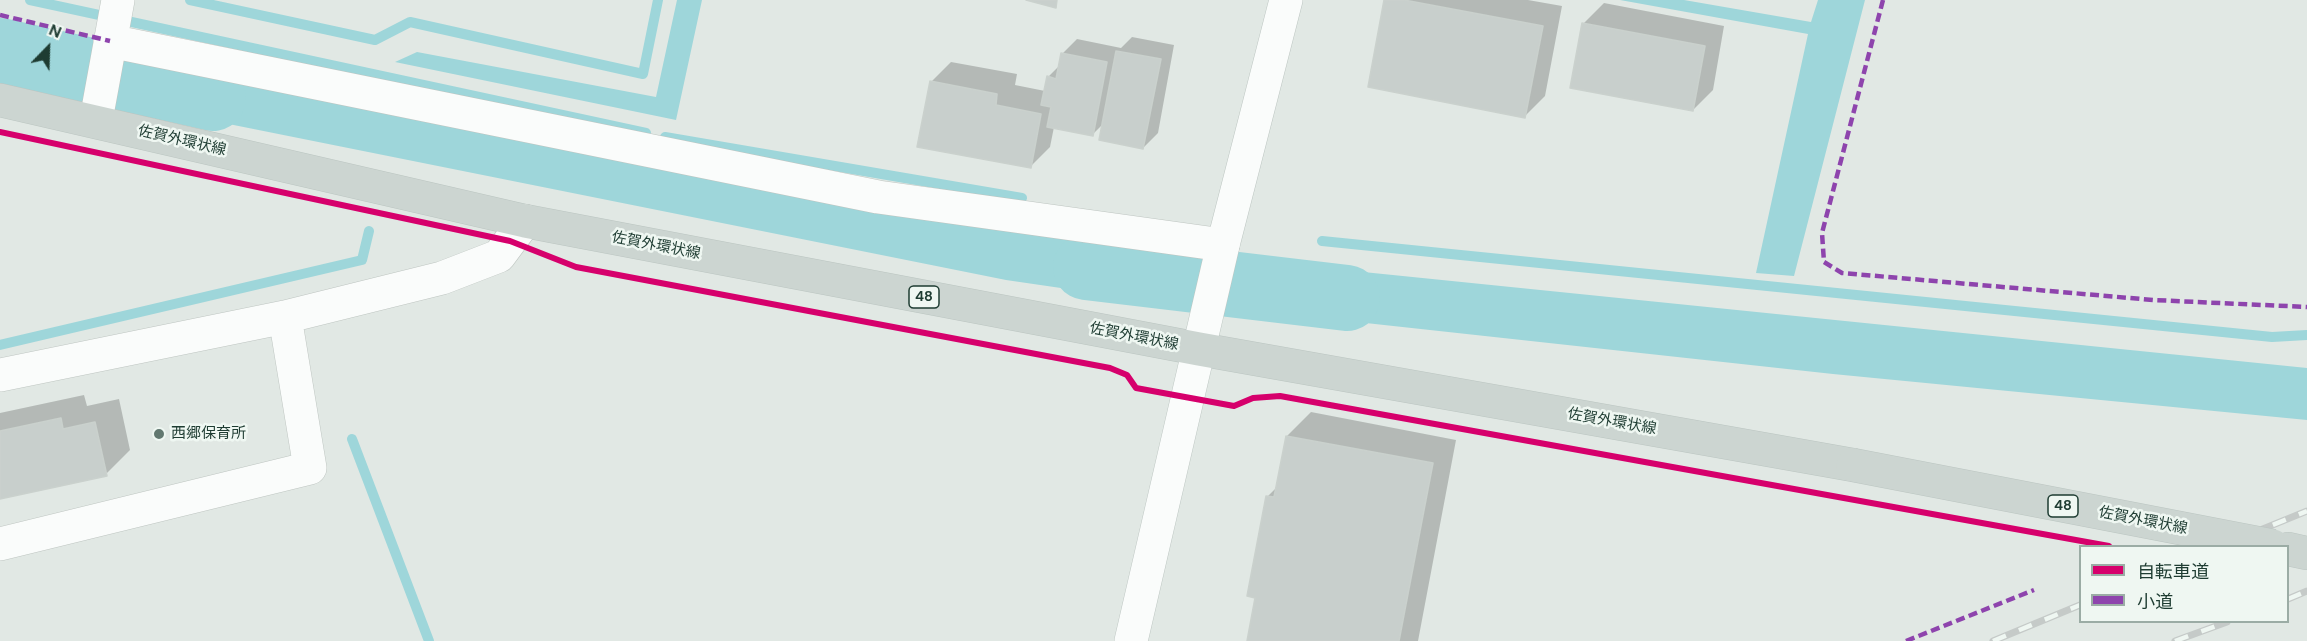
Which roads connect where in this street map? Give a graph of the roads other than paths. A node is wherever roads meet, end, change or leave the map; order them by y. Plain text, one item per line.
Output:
1 (118, 0) edge
2 (1286, 0) edge
3 (110, 41) junction
4 (0, 100) edge
5 (96, 120) junction
6 (525, 221) junction
7 (1223, 245) junction
8 (285, 317) junction
9 (1199, 350) junction
10 (0, 375) edge
11 (0, 544) edge
12 (2268, 545) edge
13 (2289, 549) edge
14 (2307, 553) edge
15 (1131, 641) edge

1 - 3 street
2 - 7 street
3 - 5 street
3 - 7 street
4 - 5 main road, 佐賀外環状線 / 48
5 - 6 main road, 佐賀外環状線 / 48
6 - 8 street
6 - 9 main road, 佐賀外環状線 / 48
7 - 9 street
8 - 10 street
8 - 11 street
9 - 12 main road, 佐賀外環状線 / 48, bridge
9 - 15 street
13 - 14 main road

